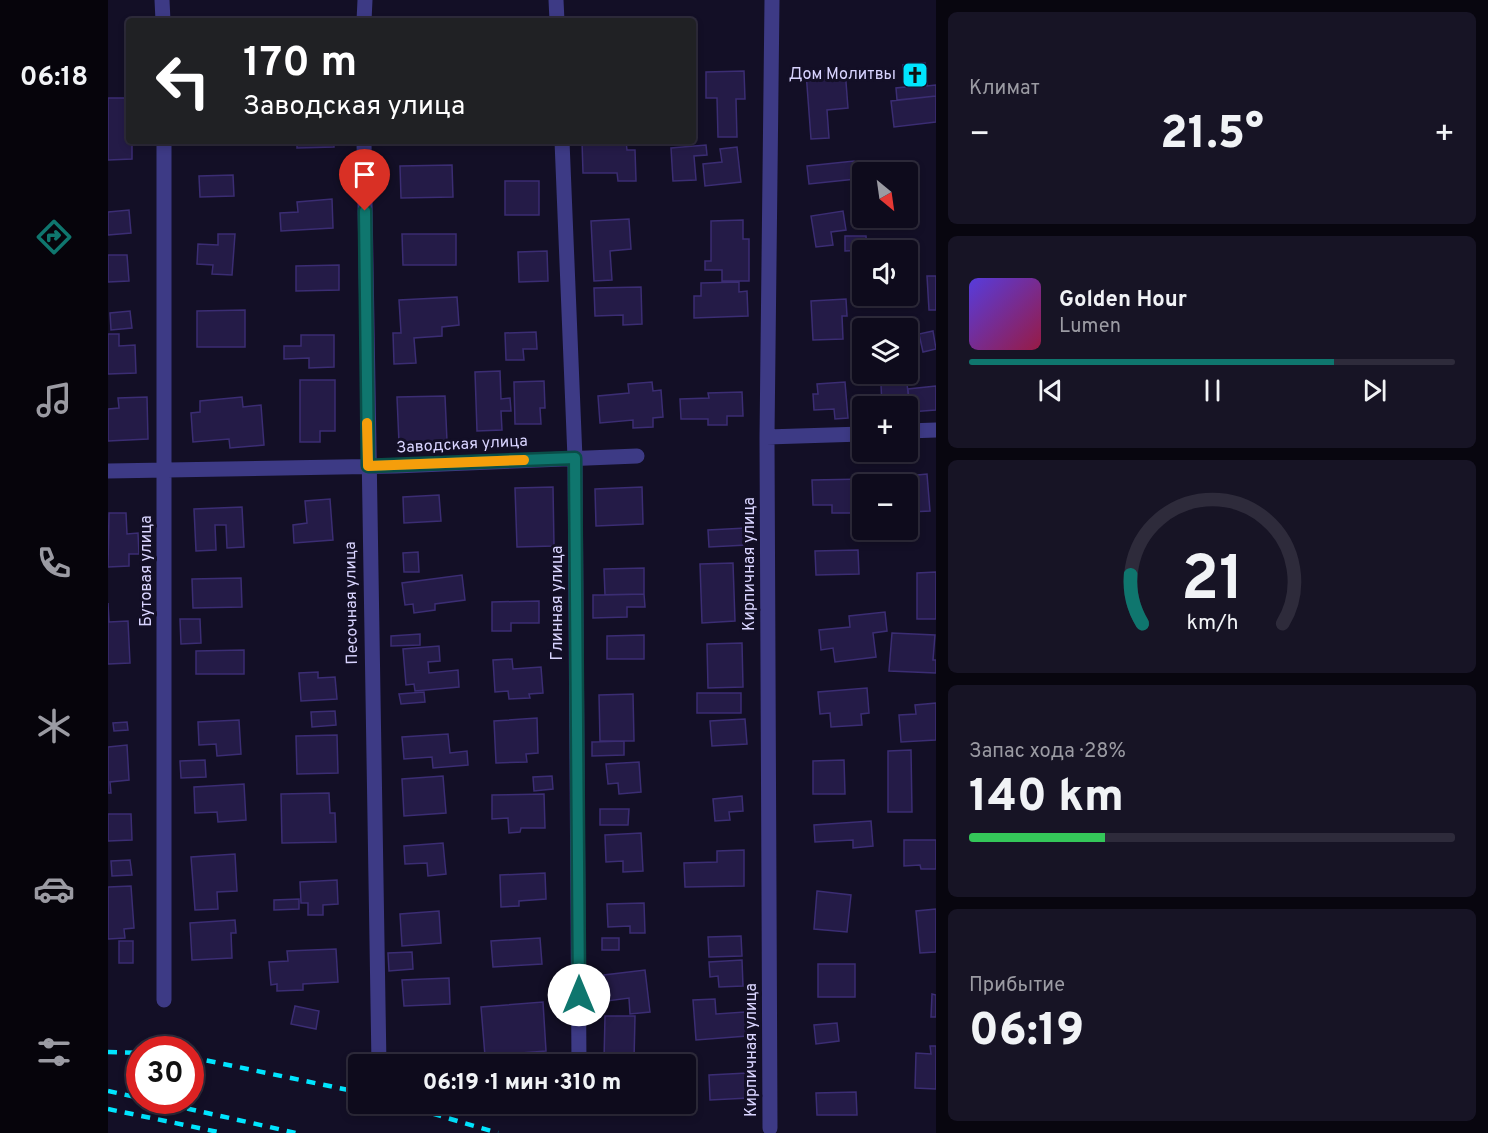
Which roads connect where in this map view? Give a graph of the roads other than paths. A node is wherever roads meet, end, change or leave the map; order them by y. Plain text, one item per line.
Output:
1 (162, 0) edge
2 (365, 0) edge
3 (556, 0) edge
4 (772, 0) edge
5 (163, 18) edge
6 (364, 18) edge
7 (557, 18) edge
8 (164, 144) edge
9 (364, 144) edge
10 (562, 144) edge
11 (936, 430) edge
12 (918, 431) edge
13 (852, 434) edge
14 (767, 437) junction
15 (637, 456) dead end
16 (575, 458) junction
17 (368, 466) junction
18 (165, 470) junction
19 (108, 471) edge
20 (164, 1000) dead end
21 (379, 1054) edge
22 (579, 1054) edge
23 (770, 1128) dead end

1 - 5 street
2 - 6 street
3 - 7 street
4 - 14 street, Кирпичная улица
8 - 18 street, Бутовая улица
9 - 17 street, Песочная улица
10 - 16 street, Глинная улица
11 - 12 street
13 - 14 street
14 - 23 street, Кирпичная улица
15 - 16 street, Заводская улица
16 - 17 street, Заводская улица
16 - 22 street, Глинная улица
17 - 18 street, Заводская улица
17 - 21 street, Песочная улица
18 - 19 street, Заводская улица
18 - 20 street, Бутовая улица

